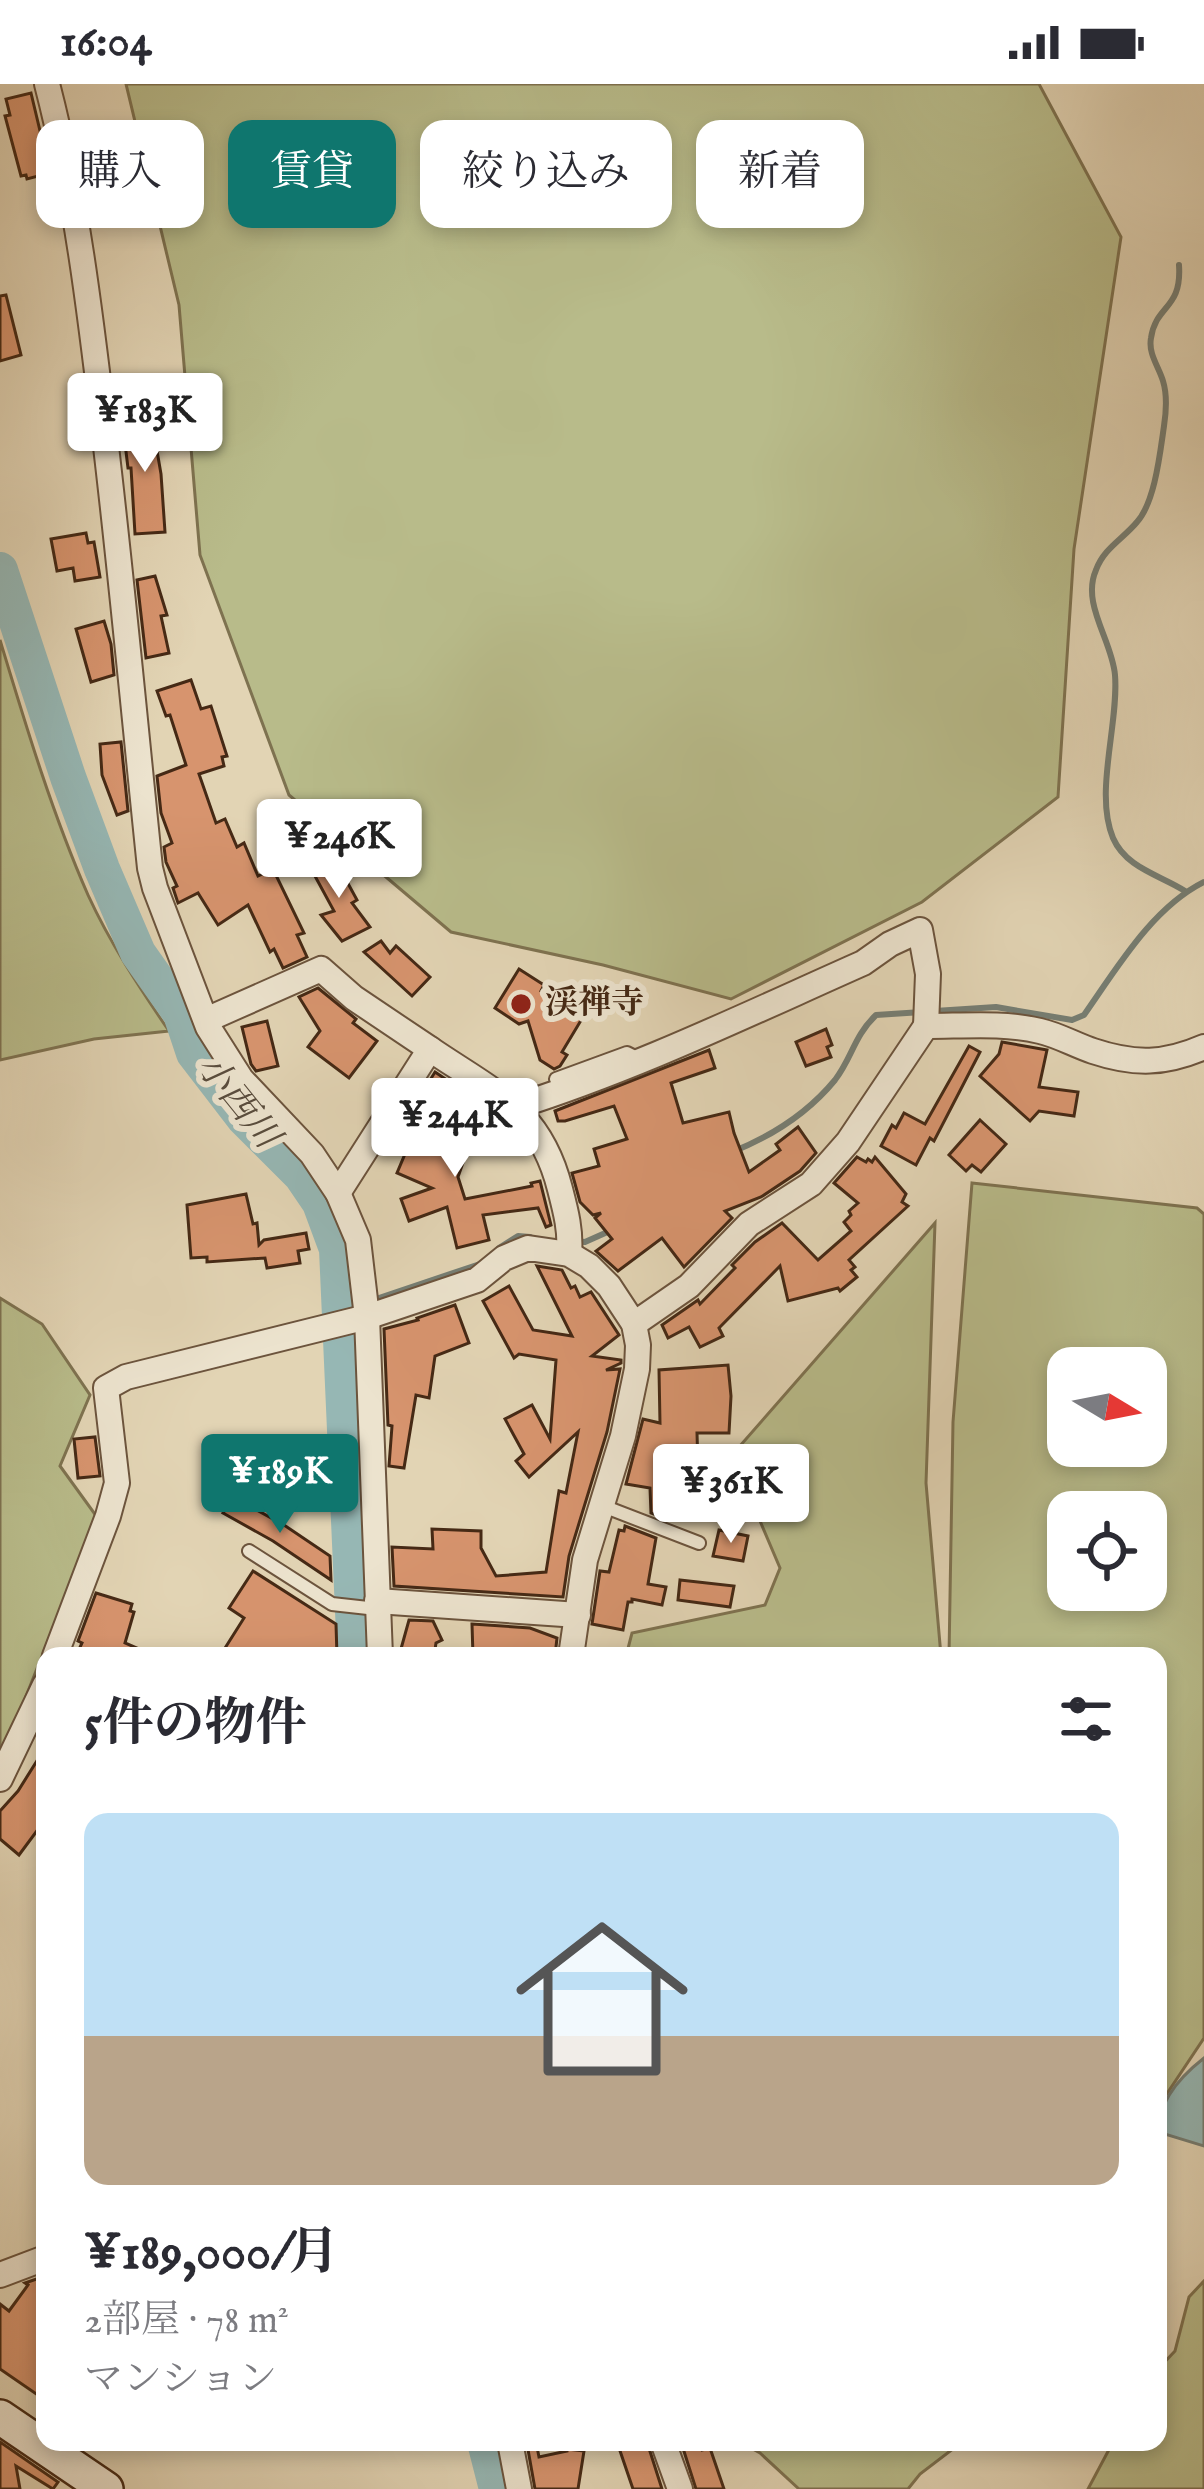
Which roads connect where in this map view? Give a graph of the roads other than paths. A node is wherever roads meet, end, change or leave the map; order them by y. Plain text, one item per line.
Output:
1 (47, 84) edge
2 (206, 1020) junction
3 (926, 1026) junction
4 (1204, 1047) edge
5 (430, 1049) junction
6 (644, 1061) junction
7 (556, 1079) dead end
8 (514, 1107) junction
9 (338, 1193) junction
10 (569, 1254) junction
11 (367, 1317) junction
12 (634, 1324) junction
13 (603, 1506) junction
14 (699, 1543) dead end
15 (249, 1551) dead end
16 (377, 1605) junction
17 (578, 1615) junction
18 (58, 1647) edge
19 (379, 1647) edge
20 (573, 1647) edge
21 (36, 1703) edge
22 (0, 1779) edge
23 (36, 2261) edge
24 (0, 2275) edge
25 (0, 2417) edge
26 (36, 2441) edge
27 (50, 2451) edge
28 (512, 2451) edge
29 (666, 2451) edge
30 (106, 2489) edge
31 (519, 2489) edge
32 (680, 2489) edge

1 - 2 street
2 - 5 street
2 - 9 street
3 - 4 street
3 - 6 street
3 - 12 street
5 - 8 street
5 - 9 street
6 - 7 lane
6 - 8 street
8 - 10 street
9 - 11 street
10 - 11 street
10 - 12 street
11 - 16 street
11 - 18 street
12 - 13 street
13 - 14 lane
13 - 17 street
15 - 16 lane
16 - 17 street
16 - 19 street
17 - 20 street
21 - 22 street
23 - 24 street
25 - 26 street
27 - 30 street
28 - 31 street
29 - 32 street

